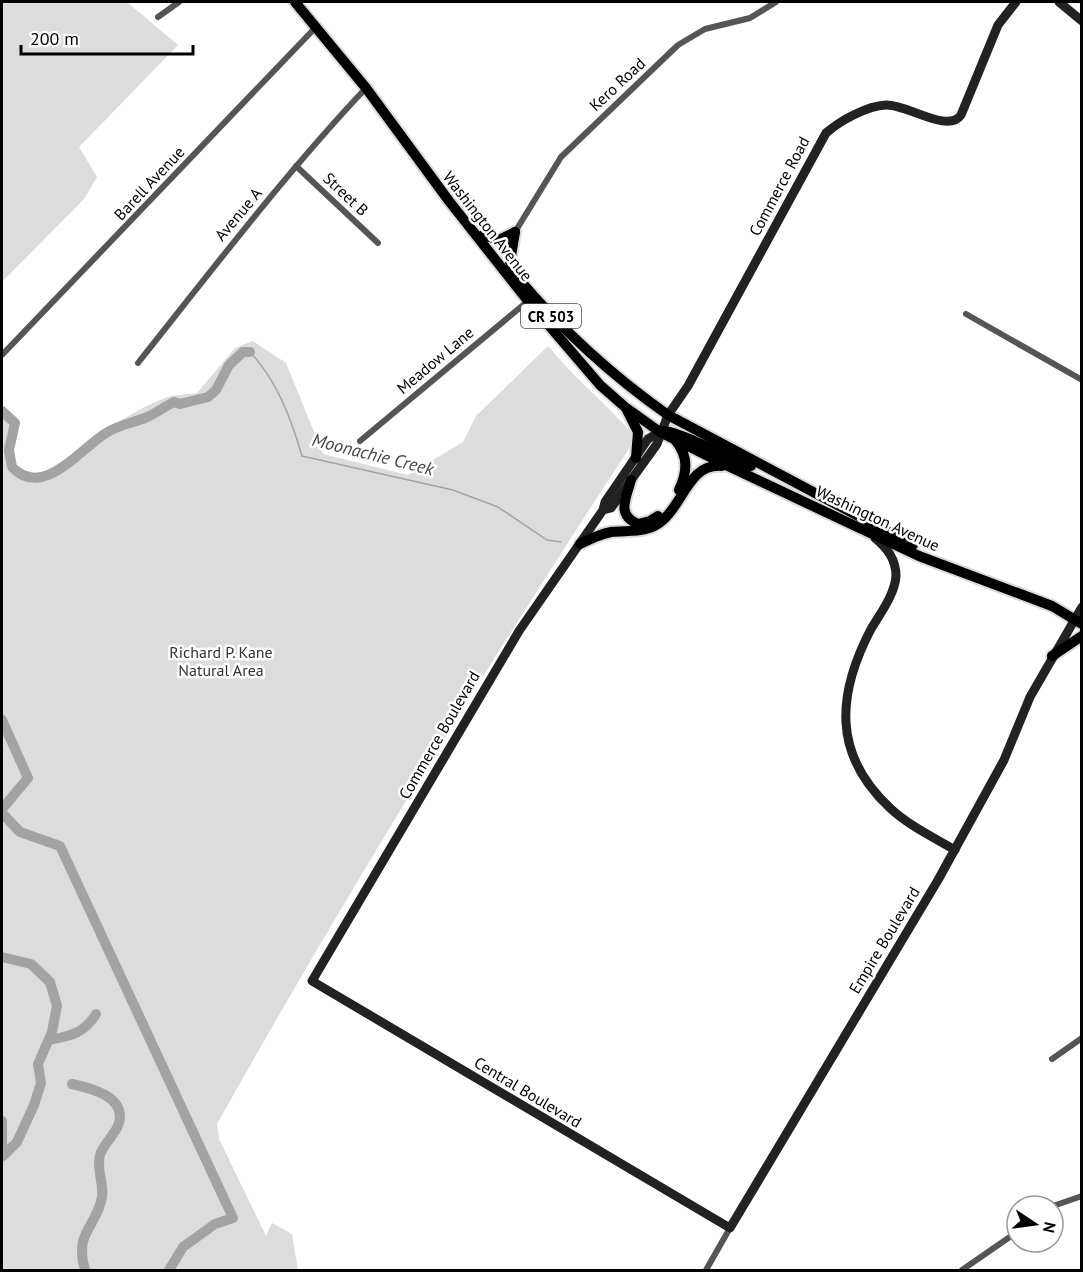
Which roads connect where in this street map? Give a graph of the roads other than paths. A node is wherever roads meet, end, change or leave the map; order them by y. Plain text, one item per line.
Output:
1 (179, 2) edge
2 (295, 2) edge
3 (303, 2) edge
4 (776, 2) edge
5 (1016, 2) edge
6 (1059, 2) edge
7 (158, 17) dead end
8 (1082, 21) edge
9 (316, 27) junction
10 (366, 88) junction
11 (296, 166) junction
12 (515, 232) junction
13 (483, 235) junction
14 (378, 243) dead end
15 (513, 271) junction
16 (528, 301) junction
17 (966, 314) dead end
18 (2, 355) edge
19 (138, 363) dead end
20 (1082, 380) edge
21 (625, 407) junction
22 (668, 415) junction
23 (660, 432) junction
24 (360, 441) dead end
25 (676, 441) junction
26 (636, 458) junction
27 (728, 466) junction
28 (782, 477) junction
29 (631, 480) junction
30 (603, 510) junction
31 (864, 529) junction
32 (580, 544) junction
33 (977, 578) junction
34 (1082, 607) edge
35 (1078, 621) edge
36 (1082, 636) edge
37 (1052, 656) junction
38 (955, 849) junction
39 (312, 981) joint
40 (1082, 1038) edge
41 (1052, 1059) dead end
42 (1082, 1196) edge
43 (1065, 1202) edge
44 (730, 1228) junction
45 (1005, 1241) edge
46 (967, 1269) edge
47 (706, 1270) edge

1 - 7 street
2 - 9 main road, Washington Avenue / CR 503
3 - 13 main road, Washington Avenue / CR 503
4 - 12 street, Kero Road
5 - 22 street, Commerce Road
6 - 8 street
9 - 10 main road, Washington Avenue / CR 503
9 - 18 street, Barell Avenue
10 - 11 street, Avenue A
10 - 16 main road, Washington Avenue / CR 503
11 - 14 street, Street B
11 - 19 street, Avenue A
12 - 13 main road
12 - 15 main road
13 - 15 main road, Washington Avenue / CR 503
15 - 22 main road, Washington Avenue / CR 503
16 - 21 main road, Washington Avenue / CR 503
16 - 24 street, Meadow Lane
17 - 20 street
21 - 23 main road, Washington Avenue / CR 503
21 - 26 main road
22 - 23 street, Commerce Road
22 - 28 main road, Washington Avenue / CR 503
23 - 25 main road, Washington Avenue / CR 503
23 - 26 street, Commerce Boulevard
23 - 28 main road
23 - 29 street, Commerce Boulevard
25 - 27 main road, Washington Avenue / CR 503
25 - 29 main road
26 - 30 street, Commerce Boulevard
27 - 31 main road, Washington Avenue / CR 503
27 - 32 main road
28 - 33 main road, Washington Avenue / CR 503
29 - 30 street, Commerce Boulevard
30 - 32 street, Commerce Boulevard
31 - 33 main road, Washington Avenue / CR 503
31 - 38 street
32 - 39 street, Commerce Boulevard
33 - 35 main road, Washington Avenue / CR 503
34 - 35 street, Empire Boulevard
35 - 37 street, Empire Boulevard
36 - 37 main road
37 - 38 street, Empire Boulevard
38 - 44 street, Empire Boulevard
39 - 44 street, Central Boulevard
40 - 41 street
42 - 43 street
44 - 47 street, Empire Boulevard
45 - 46 street

